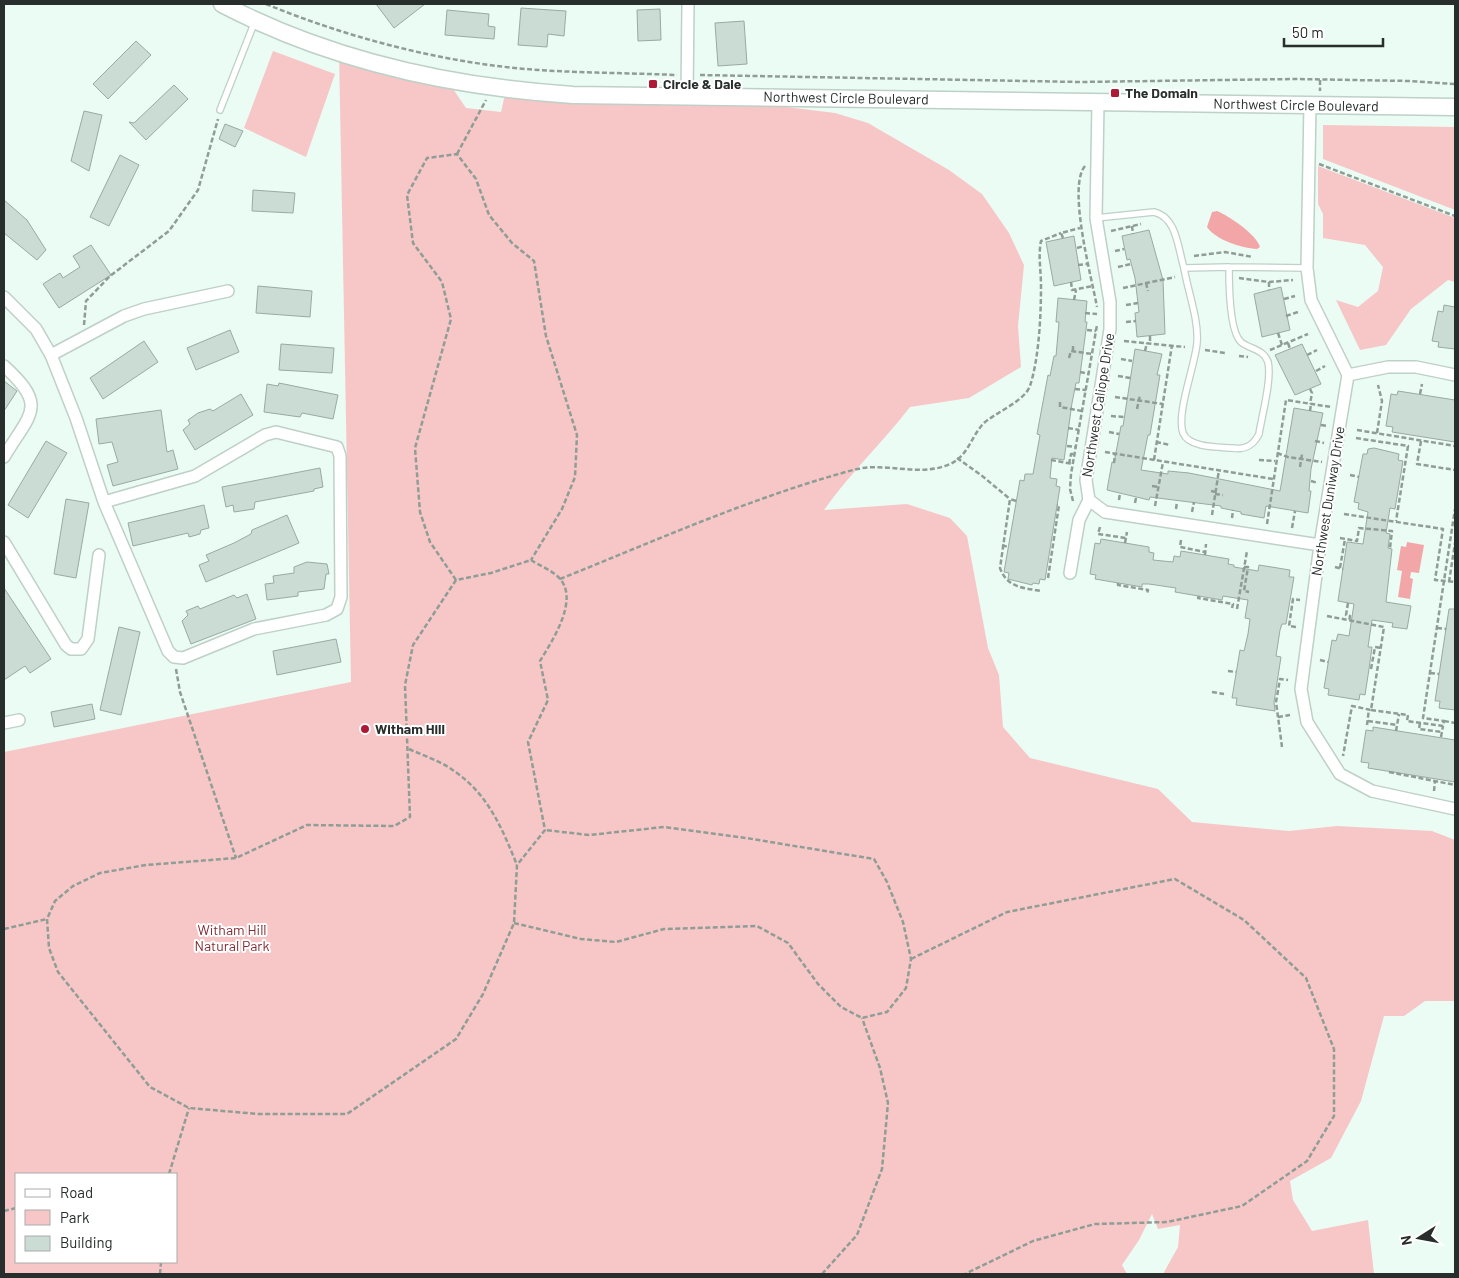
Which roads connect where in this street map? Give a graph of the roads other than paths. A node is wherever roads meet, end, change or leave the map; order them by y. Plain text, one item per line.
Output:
1 (222, 4) edge
2 (688, 4) edge
3 (256, 20) junction
4 (686, 95) junction
5 (1098, 103) junction
6 (1310, 105) junction
7 (1455, 106) edge
8 (220, 110) road end
9 (1096, 218) junction
10 (1229, 267) junction
11 (1184, 268) junction
12 (1307, 268) junction
13 (228, 291) dead end
14 (4, 297) edge
15 (51, 355) junction
16 (4, 366) edge
17 (1348, 375) junction
18 (1455, 375) edge
19 (4, 457) edge
20 (1089, 500) junction
21 (104, 502) junction
22 (4, 542) edge
23 (1320, 545) junction
24 (99, 554) dead end
25 (1070, 573) dead end
26 (19, 720) dead end
27 (4, 723) edge
28 (1455, 809) edge

1 - 3 main road, Northwest Circle Boulevard
2 - 4 street
3 - 4 main road, Northwest Circle Boulevard
3 - 8 lane
4 - 5 main road, Northwest Circle Boulevard
5 - 6 main road, Northwest Circle Boulevard
5 - 9 street, Northwest Caliope Drive
6 - 7 main road, Northwest Circle Boulevard
6 - 12 street
9 - 11 lane
9 - 20 street, Northwest Caliope Drive
10 - 11 lane
10 - 11 lane
10 - 12 lane
12 - 17 street
13 - 15 street
14 - 15 street
15 - 21 street
16 - 19 street
17 - 18 street
17 - 23 street, Northwest Duniway Drive
20 - 23 street
20 - 25 street
21 - 21 street
22 - 24 street
23 - 28 street, Northwest Duniway Drive
26 - 27 street

